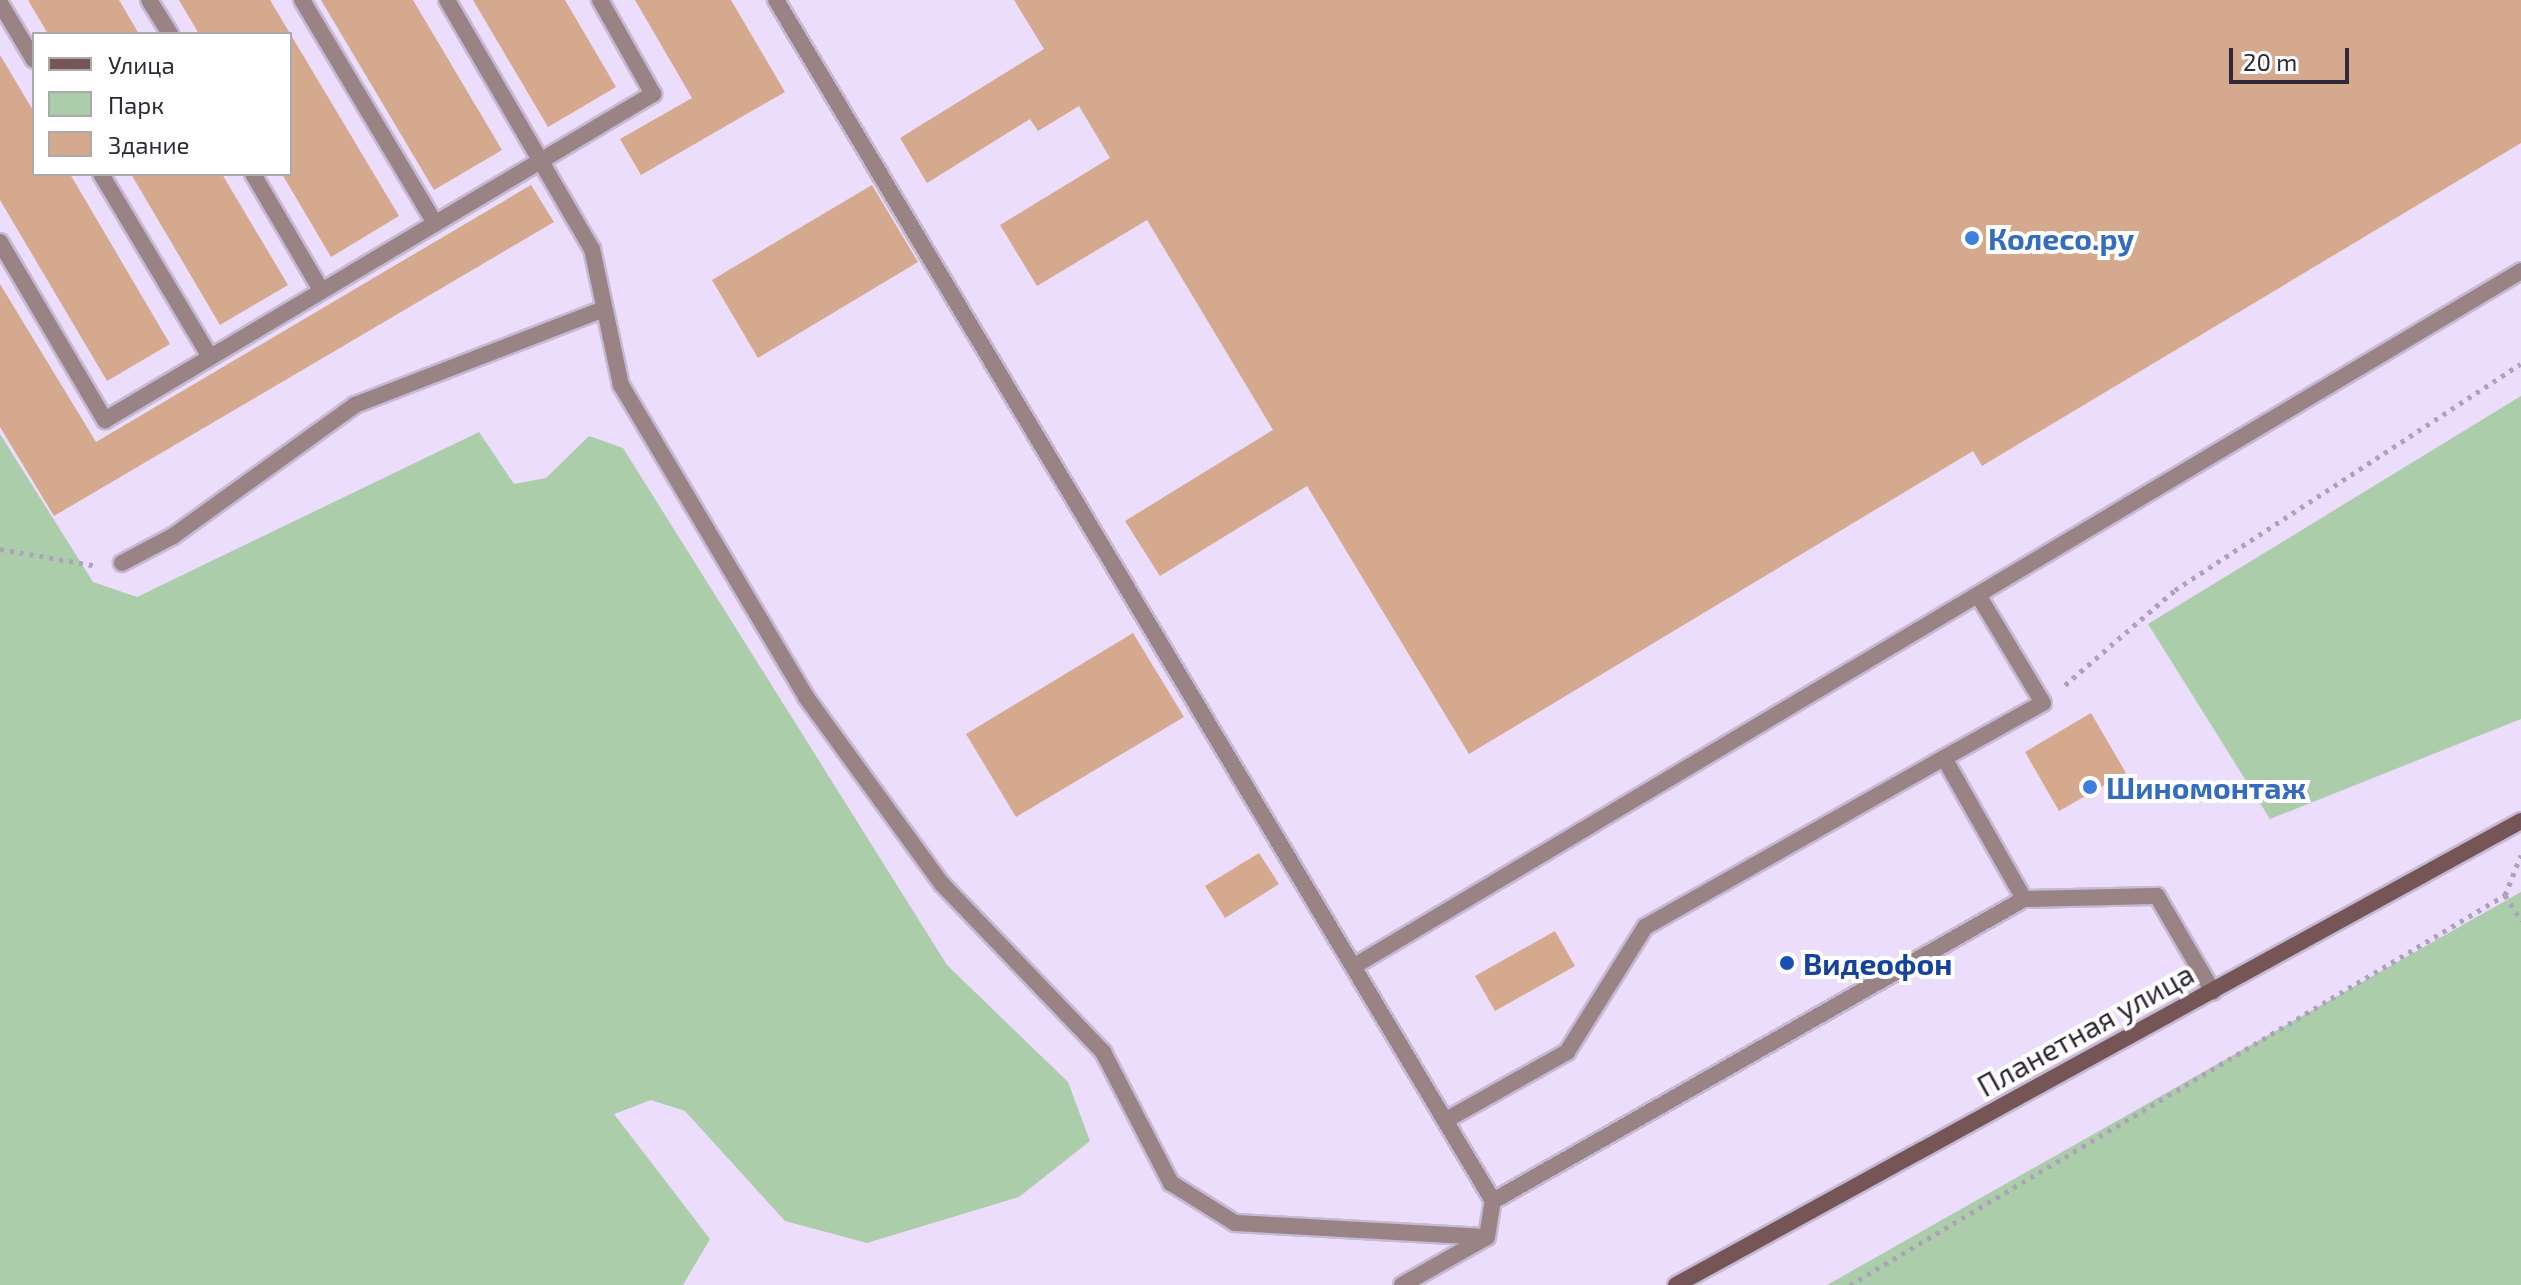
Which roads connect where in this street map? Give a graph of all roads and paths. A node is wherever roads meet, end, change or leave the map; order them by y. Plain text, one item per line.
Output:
1 (149, 0) edge
2 (302, 0) edge
3 (447, 0) edge
4 (600, 0) edge
5 (776, 0) edge
6 (0, 3) edge
7 (169, 32) edge
8 (32, 57) edge
9 (540, 160) junction
10 (102, 176) edge
11 (254, 176) edge
12 (435, 223) junction
13 (0, 242) edge
14 (2521, 271) edge
15 (321, 290) junction
16 (604, 309) junction
17 (210, 357) junction
18 (2521, 364) edge
19 (0, 549) edge
20 (122, 563) joint
21 (1978, 595) junction
22 (2043, 703) junction
23 (1944, 758) junction
24 (2521, 821) edge
25 (2521, 855) edge
26 (2505, 895) junction
27 (2024, 899) junction
28 (2521, 921) edge
29 (1356, 965) junction
30 (2213, 992) junction
31 (1446, 1120) junction
32 (1493, 1201) junction
33 (1487, 1237) junction
34 (1402, 1285) edge
35 (1676, 1285) edge
36 (1850, 1285) edge

1 - 7 lane
2 - 12 lane
3 - 9 lane
4 - 9 lane
5 - 29 lane
6 - 8 lane
9 - 12 lane
9 - 16 lane
10 - 17 lane
11 - 15 lane
12 - 15 lane
13 - 17 lane
14 - 21 lane
15 - 17 lane
16 - 20 lane
16 - 33 lane
18 - 22 path
19 - 20 path
21 - 22 lane
21 - 29 lane
22 - 23 lane
23 - 27 lane
23 - 31 lane
24 - 30 main road, Планетная улица
25 - 26 path
26 - 28 path
26 - 36 path
27 - 30 lane
27 - 32 lane
29 - 31 lane
30 - 35 main road, Планетная улица
31 - 32 lane
32 - 33 lane
33 - 34 lane

